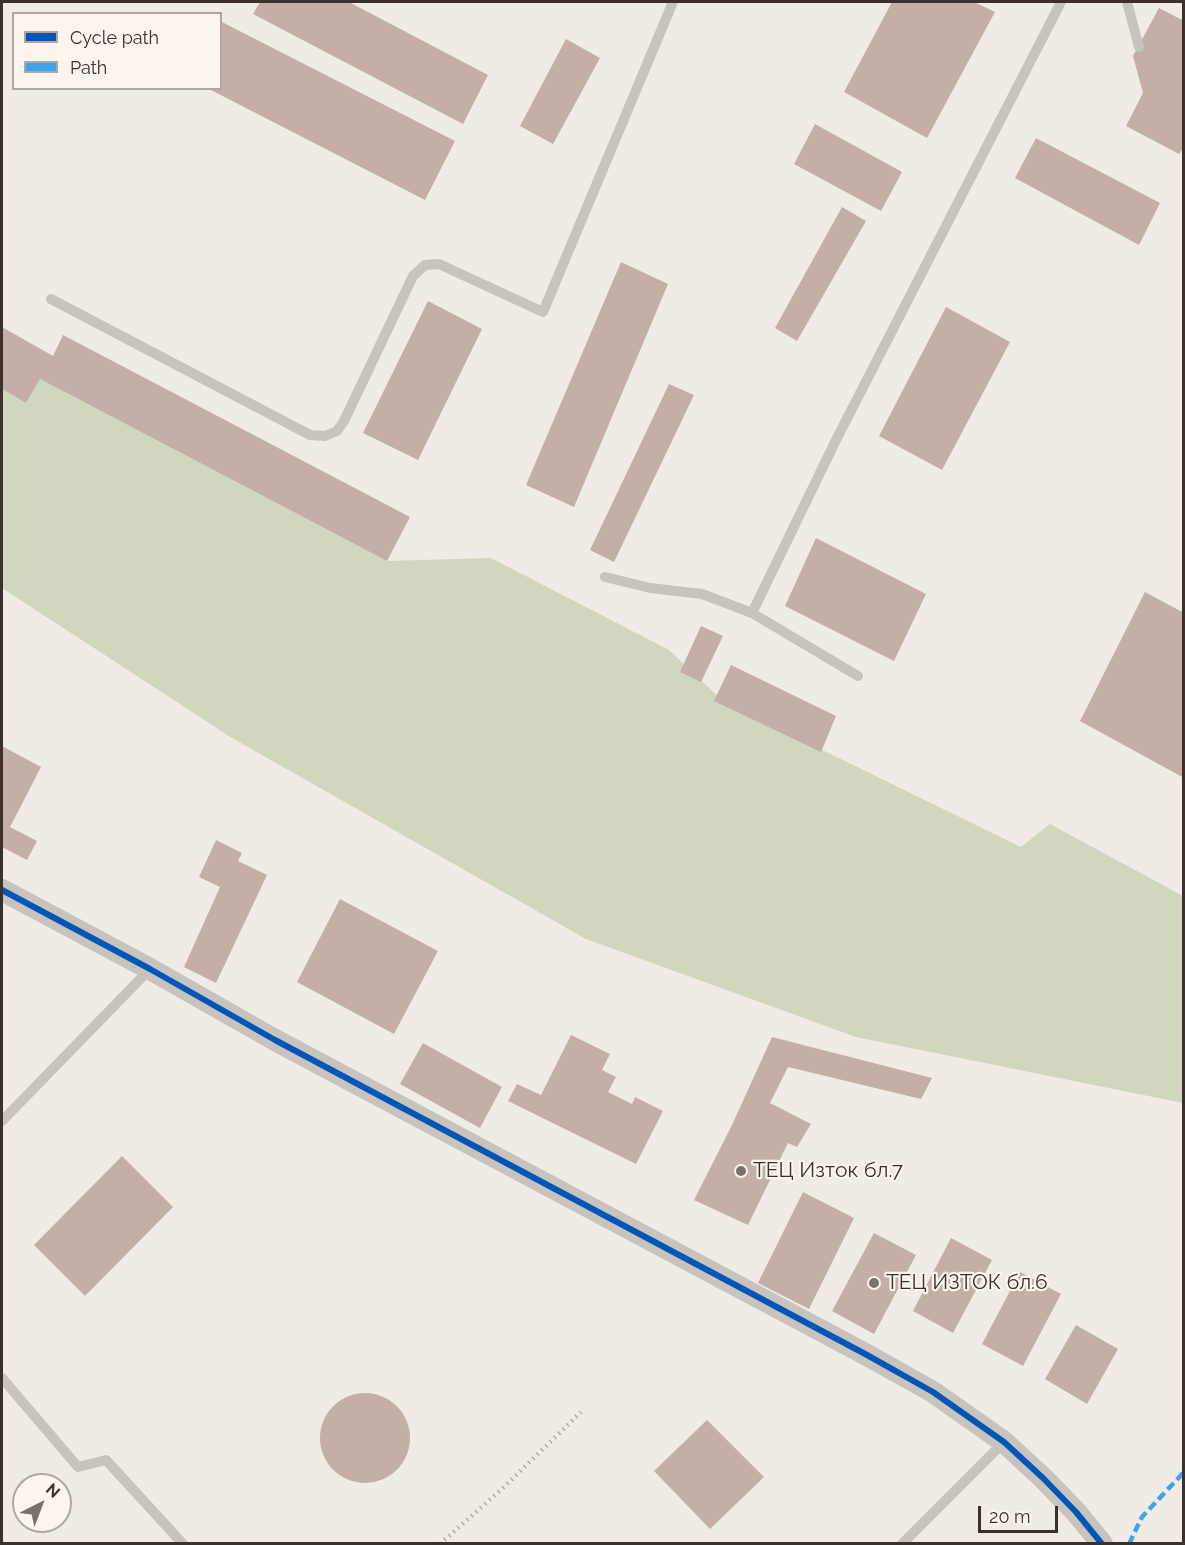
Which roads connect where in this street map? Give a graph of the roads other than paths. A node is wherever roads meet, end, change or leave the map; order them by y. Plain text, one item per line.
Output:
1 (673, 2) edge
2 (1061, 2) edge
3 (1127, 2) edge
4 (1139, 46) dead end
5 (51, 299) dead end
6 (605, 577) dead end
7 (752, 613) junction
8 (858, 676) dead end
9 (2, 890) edge
10 (150, 969) junction
11 (2, 1121) edge
12 (2, 1378) edge
13 (1004, 1442) junction
14 (183, 1544) edge
15 (902, 1544) edge
16 (1102, 1544) edge

1 - 5 lane
2 - 7 lane
3 - 4 lane
6 - 7 lane
7 - 8 lane
9 - 10 street
10 - 11 lane
10 - 13 street
12 - 14 lane
13 - 15 lane
13 - 16 street

